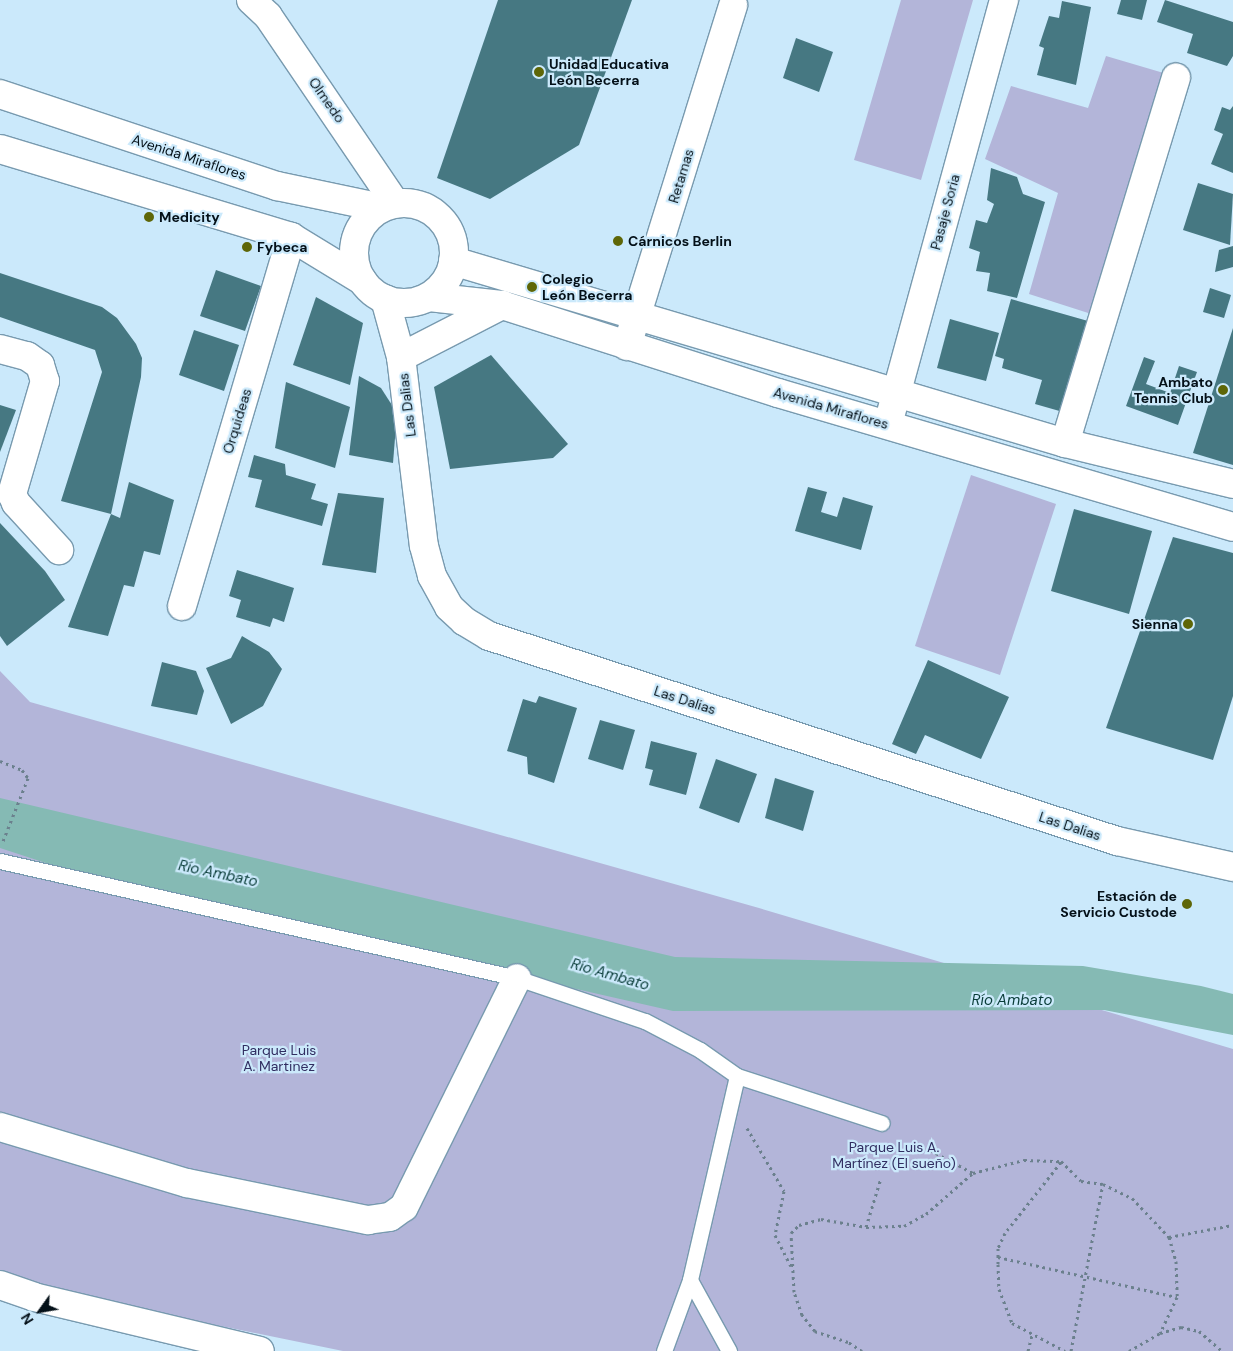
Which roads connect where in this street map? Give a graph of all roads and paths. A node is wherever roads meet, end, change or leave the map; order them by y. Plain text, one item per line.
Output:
1 (252, 0) edge
2 (1004, 0) edge
3 (733, 5) dead end
4 (1176, 77) dead end
5 (0, 94) edge
6 (0, 149) edge
7 (389, 206) junction
8 (292, 237) junction
9 (453, 261) junction
10 (363, 281) junction
11 (429, 297) junction
12 (385, 299) junction
13 (502, 305) junction
14 (638, 314) junction
15 (627, 346) junction
16 (0, 349) edge
17 (401, 357) junction
18 (788, 359) junction
19 (778, 393) junction
20 (898, 394) junction
21 (888, 424) junction
22 (1065, 443) junction
23 (1233, 484) edge
24 (1233, 527) edge
25 (59, 550) dead end
26 (182, 606) dead end
27 (0, 761) edge
28 (0, 848) edge
29 (0, 861) edge
30 (1233, 867) edge
31 (517, 978) junction
32 (737, 1076) junction
33 (730, 1099) junction
34 (882, 1123) dead end
35 (0, 1127) edge
36 (930, 1150) dead end
37 (1062, 1161) junction
38 (973, 1172) junction
39 (881, 1178) dead end
40 (1103, 1184) junction
41 (1233, 1225) edge
42 (866, 1227) junction
43 (1169, 1237) junction
44 (998, 1257) junction
45 (792, 1266) junction
46 (1086, 1279) junction
47 (690, 1280) junction
48 (0, 1284) edge
49 (1177, 1297) junction
50 (1160, 1333) junction
51 (1032, 1335) junction
52 (260, 1351) edge
53 (664, 1351) edge
54 (729, 1351) edge
55 (862, 1351) edge
56 (1028, 1351) edge
57 (1065, 1351) edge
58 (1071, 1351) edge
59 (1130, 1351) edge
60 (1222, 1351) edge

1 - 7 street, Olmedo
2 - 20 street, Pasaje Soria
3 - 14 street, Retamas
4 - 22 street
5 - 7 street, Avenida Miraflores
6 - 8 street
7 - 9 street
7 - 10 street
8 - 10 street
8 - 26 street, Orquideas
9 - 11 street
9 - 14 street
10 - 12 street
11 - 12 street
11 - 13 street, Avenida Miraflores
12 - 17 street, Las Dalias
13 - 15 street, Avenida Miraflores
13 - 17 street
14 - 15 street, Retamas
14 - 18 street
15 - 19 street, Avenida Miraflores
16 - 25 street
17 - 30 street, Las Dalias
18 - 19 street
18 - 20 street
19 - 21 street, Avenida Miraflores
20 - 21 street, Pasaje Soria
20 - 22 street
21 - 24 street, Avenida Miraflores
22 - 23 street
27 - 28 path
29 - 31 lane
31 - 32 lane
31 - 35 street
32 - 33 lane
32 - 34 lane
33 - 45 path
33 - 47 lane
36 - 38 path
37 - 38 path
37 - 40 path
37 - 44 path
38 - 42 path
39 - 42 path
40 - 43 path
40 - 46 path
41 - 43 path
42 - 45 path
43 - 49 path
44 - 46 path
44 - 51 path
45 - 55 path
46 - 49 path
46 - 58 path
47 - 53 lane
47 - 54 lane
48 - 52 street
49 - 50 path
50 - 59 path
50 - 60 path
51 - 56 path
51 - 57 path

